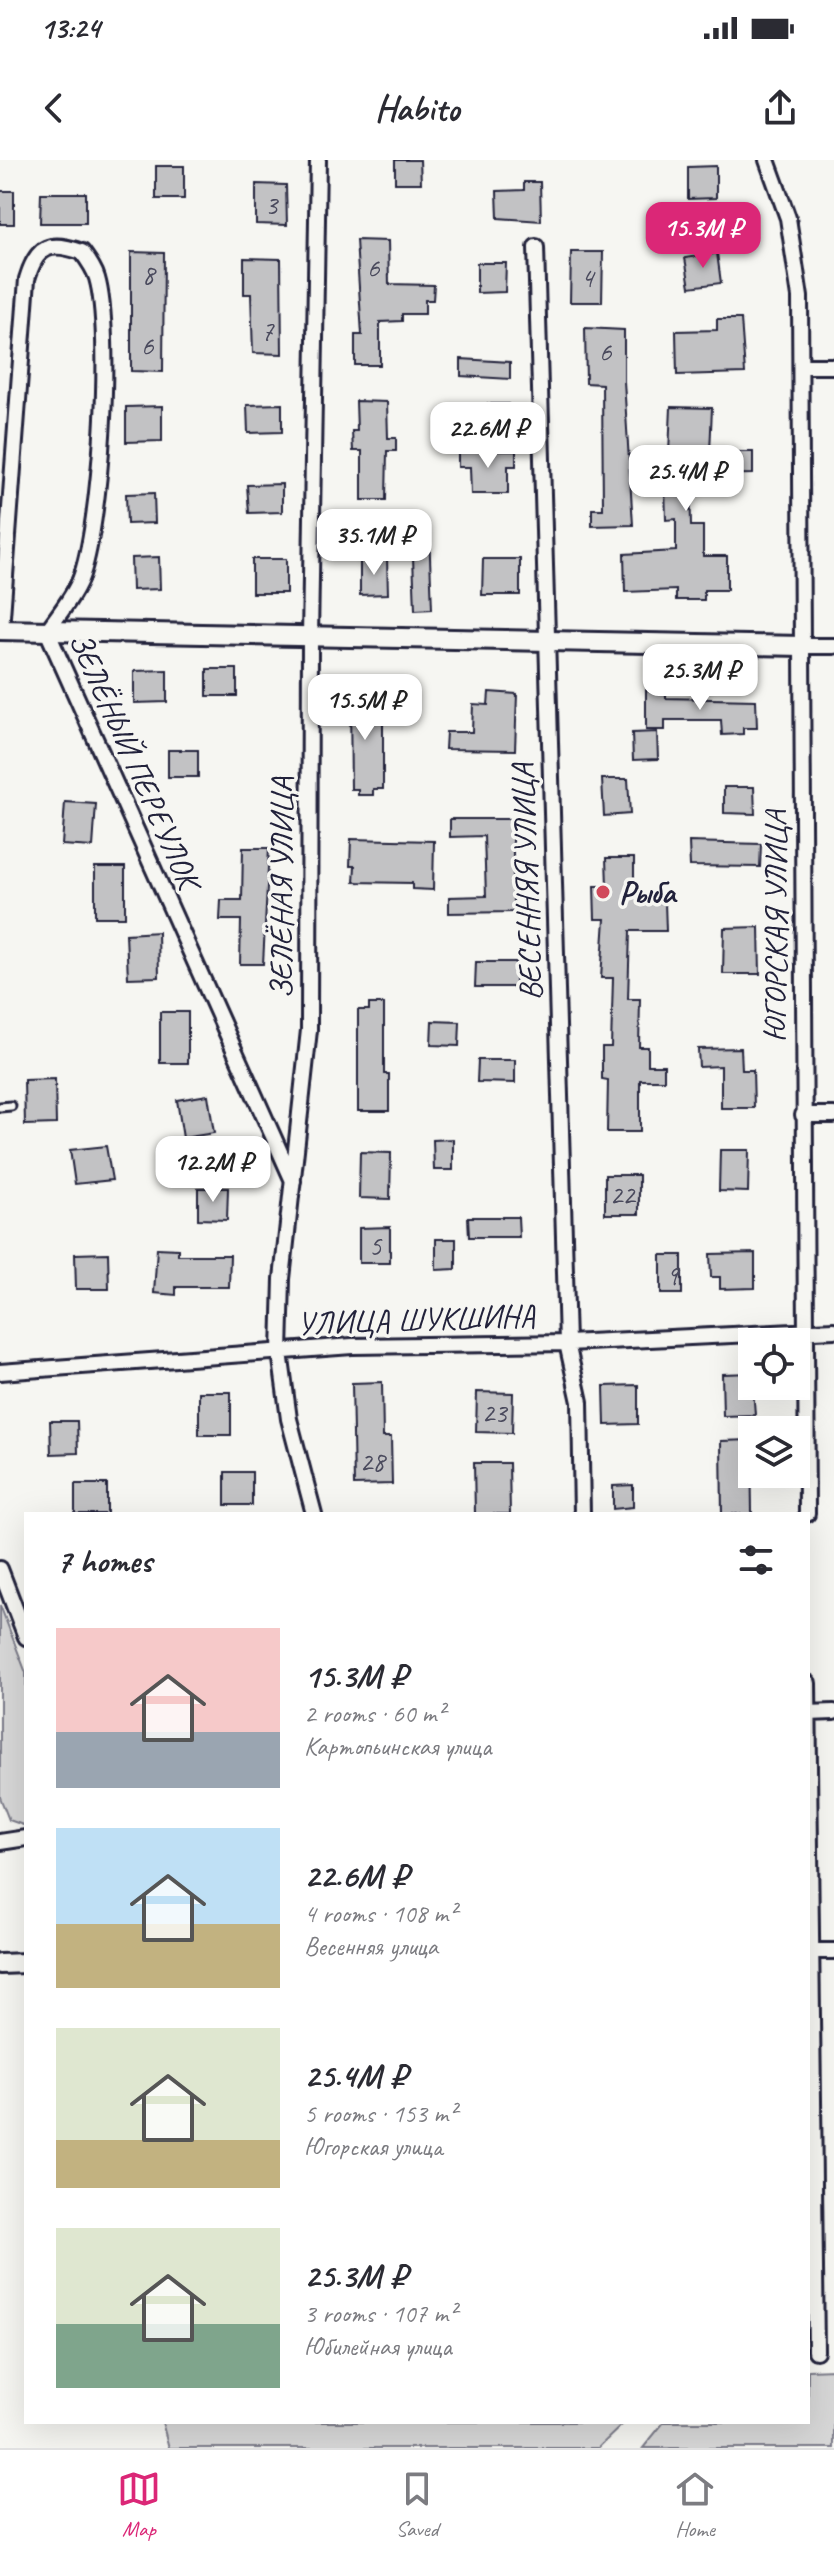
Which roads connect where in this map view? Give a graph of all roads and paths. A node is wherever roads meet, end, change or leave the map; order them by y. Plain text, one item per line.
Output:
1 (318, 160) edge
2 (767, 160) edge
3 (536, 247) dead end
4 (801, 366) junction
5 (834, 366) edge
6 (1, 630) edge
7 (47, 631) junction
8 (310, 637) junction
9 (545, 642) junction
10 (802, 646) junction
11 (834, 646) edge
12 (11, 1106) dead end
13 (0, 1107) edge
14 (803, 1115) junction
15 (834, 1115) edge
16 (293, 1181) junction
17 (805, 1328) edge
18 (810, 1330) edge
19 (834, 1330) edge
20 (738, 1334) edge
21 (567, 1343) junction
22 (280, 1352) junction
23 (0, 1372) edge
24 (806, 1400) edge
25 (313, 1512) edge
26 (582, 1512) edge
27 (807, 1512) edge
28 (0, 1569) edge
29 (24, 1632) edge
30 (834, 1712) edge
31 (810, 1713) edge
32 (24, 1838) edge
33 (0, 1842) edge
34 (810, 1951) edge
35 (834, 1951) edge
36 (24, 1963) edge
37 (0, 1964) edge
38 (810, 2084) edge
39 (812, 2351) edge
40 (834, 2351) edge

1 - 8 street, ЗЕЛЁНАЯ УЛИЦА
2 - 4 street, ЮГОРСКАЯ УЛИЦА
3 - 9 street, ВЕСЕННЯЯ УЛИЦА
4 - 5 street
4 - 10 street, ЮГОРСКАЯ УЛИЦА
6 - 7 street
6 - 7 street, ЗЕЛЁНЫЙ ПЕРЕУЛОК
7 - 8 street
7 - 16 street, ЗЕЛЁНЫЙ ПЕРЕУЛОК
8 - 9 street
8 - 16 street, ЗЕЛЁНАЯ УЛИЦА
9 - 10 street
9 - 21 street, ВЕСЕННЯЯ УЛИЦА
10 - 11 street
10 - 14 street, ЮГОРСКАЯ УЛИЦА
12 - 13 lane
14 - 15 street
14 - 17 street, ЮГОРСКАЯ УЛИЦА
16 - 22 street, ЗЕЛЁНАЯ УЛИЦА
18 - 19 street, УЛИЦА ШУКШИНА
20 - 21 street, УЛИЦА ШУКШИНА
21 - 22 street, УЛИЦА ШУКШИНА
21 - 26 street, ВЕСЕННЯЯ УЛИЦА
22 - 23 street, УЛИЦА ШУКШИНА
22 - 25 street, ЗЕЛЁНАЯ УЛИЦА
24 - 27 street, ЮГОРСКАЯ УЛИЦА
28 - 29 street
30 - 31 street
32 - 33 street
34 - 35 street
36 - 37 street
38 - 39 street
39 - 40 street

